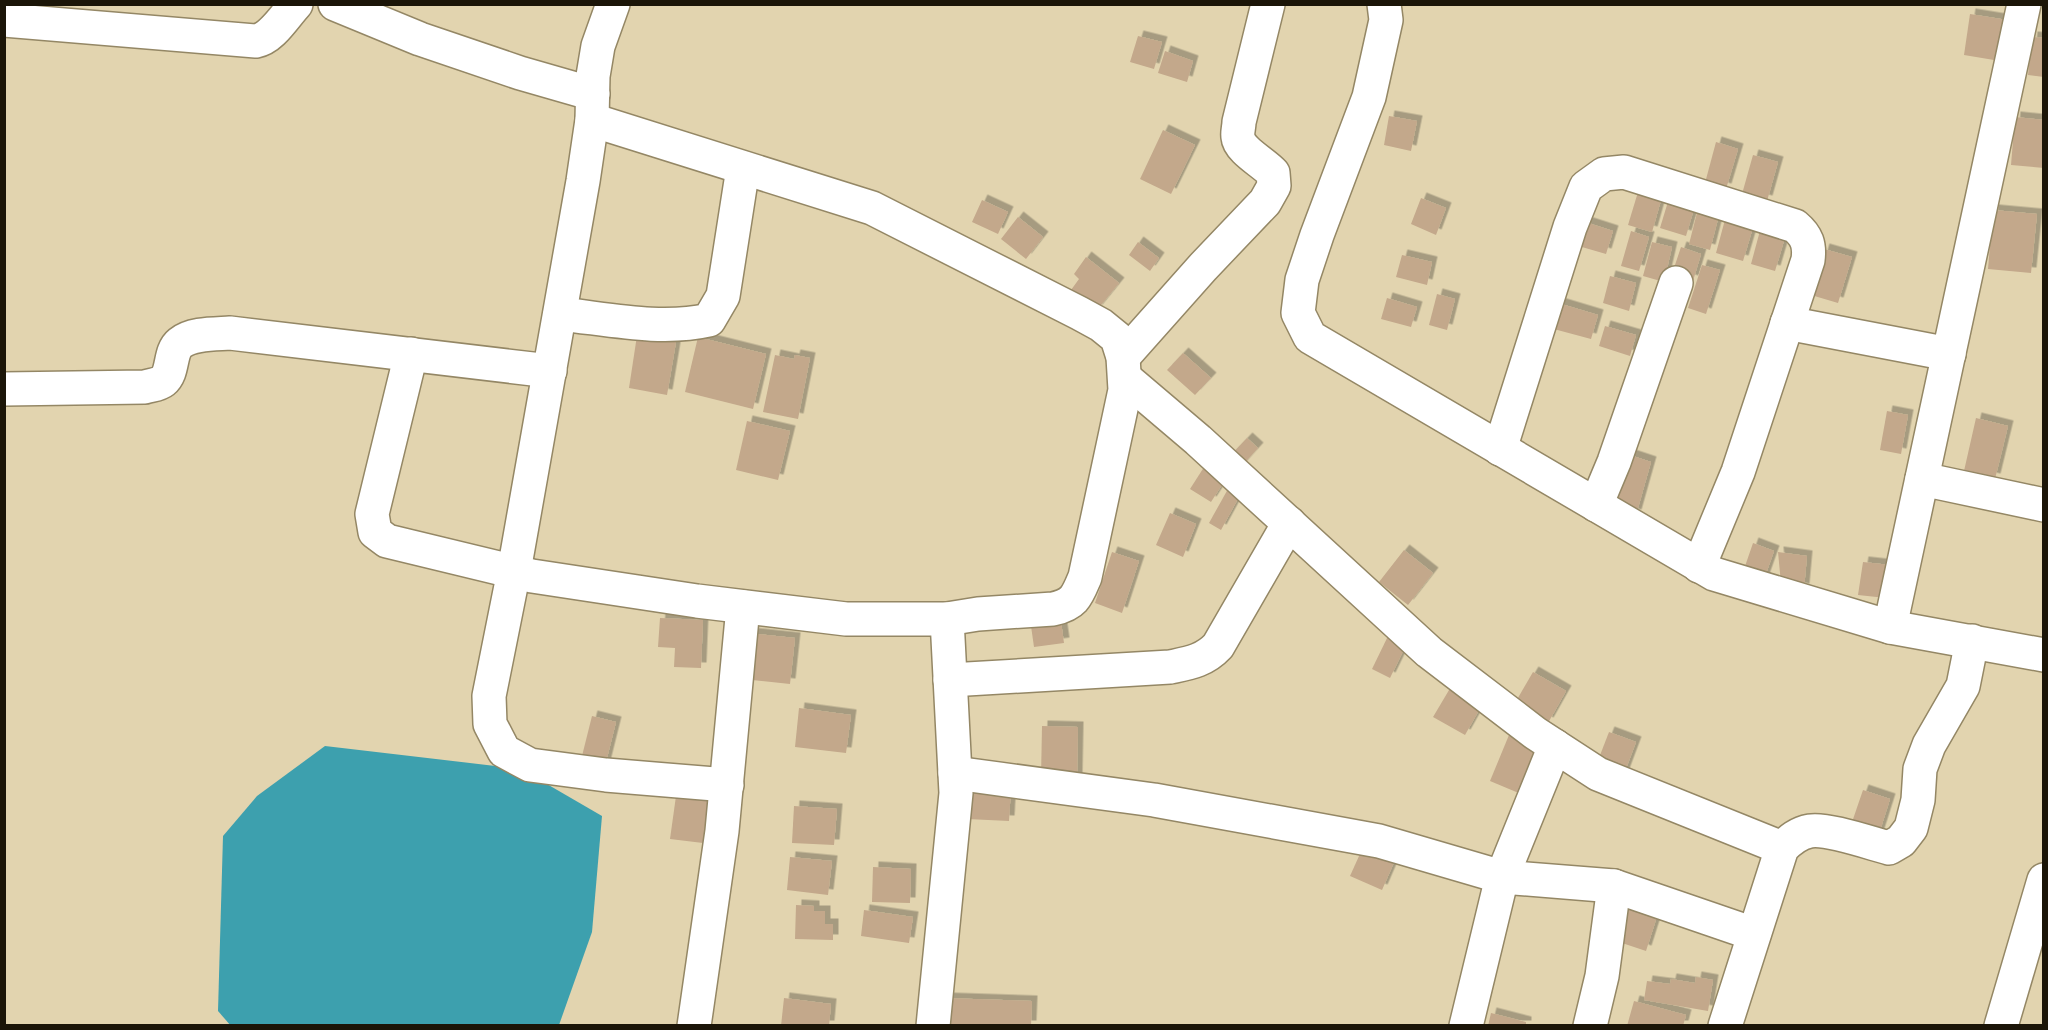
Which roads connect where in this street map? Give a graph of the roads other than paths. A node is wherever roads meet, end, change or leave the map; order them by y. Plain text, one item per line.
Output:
1 (296, 4) edge
2 (335, 4) edge
3 (613, 4) edge
4 (1268, 4) edge
5 (1384, 4) edge
6 (2030, 15) edge
7 (4, 20) edge
8 (593, 107) junction
9 (743, 168) junction
10 (1676, 284) dead end
11 (560, 314) junction
12 (1787, 323) junction
13 (411, 354) junction
14 (1949, 354) junction
15 (1124, 367) junction
16 (549, 371) junction
17 (4, 389) edge
18 (1500, 449) junction
19 (1922, 479) junction
20 (1596, 505) junction
21 (2043, 505) edge
22 (1289, 523) junction
23 (1699, 566) junction
24 (514, 571) junction
25 (743, 607) junction
26 (947, 619) junction
27 (1890, 627) junction
28 (1972, 641) junction
29 (2043, 654) edge
30 (950, 680) junction
31 (1555, 746) junction
32 (955, 773) junction
33 (727, 785) junction
34 (1782, 848) junction
35 (1502, 876) junction
36 (2043, 879) edge
37 (1614, 886) junction
38 (2036, 930) edge
39 (1754, 934) junction
40 (694, 1026) edge
41 (933, 1026) edge
42 (1466, 1026) edge
43 (1590, 1026) edge
44 (1725, 1026) edge
45 (2001, 1026) edge

1 - 7 street
2 - 8 street
3 - 8 street
4 - 15 street
5 - 18 street
6 - 14 street
8 - 9 street
8 - 11 street
9 - 11 street
9 - 15 street
10 - 20 street
11 - 16 street
12 - 14 street
12 - 18 street
12 - 23 street
13 - 16 street
13 - 17 street
13 - 24 street
14 - 19 street
15 - 22 street
15 - 26 street
16 - 24 street
18 - 20 street
19 - 21 street
19 - 27 street
20 - 23 street
22 - 30 street
22 - 31 street
23 - 27 street
24 - 25 street
24 - 33 street
25 - 26 street
25 - 33 street
26 - 30 street
27 - 28 street
28 - 29 street
28 - 34 street
30 - 32 street
31 - 34 street
31 - 35 street
32 - 35 street
32 - 41 street
33 - 40 street
34 - 39 street
35 - 37 street
35 - 42 street
36 - 38 street
37 - 39 street
37 - 43 street
38 - 45 street
39 - 44 street

